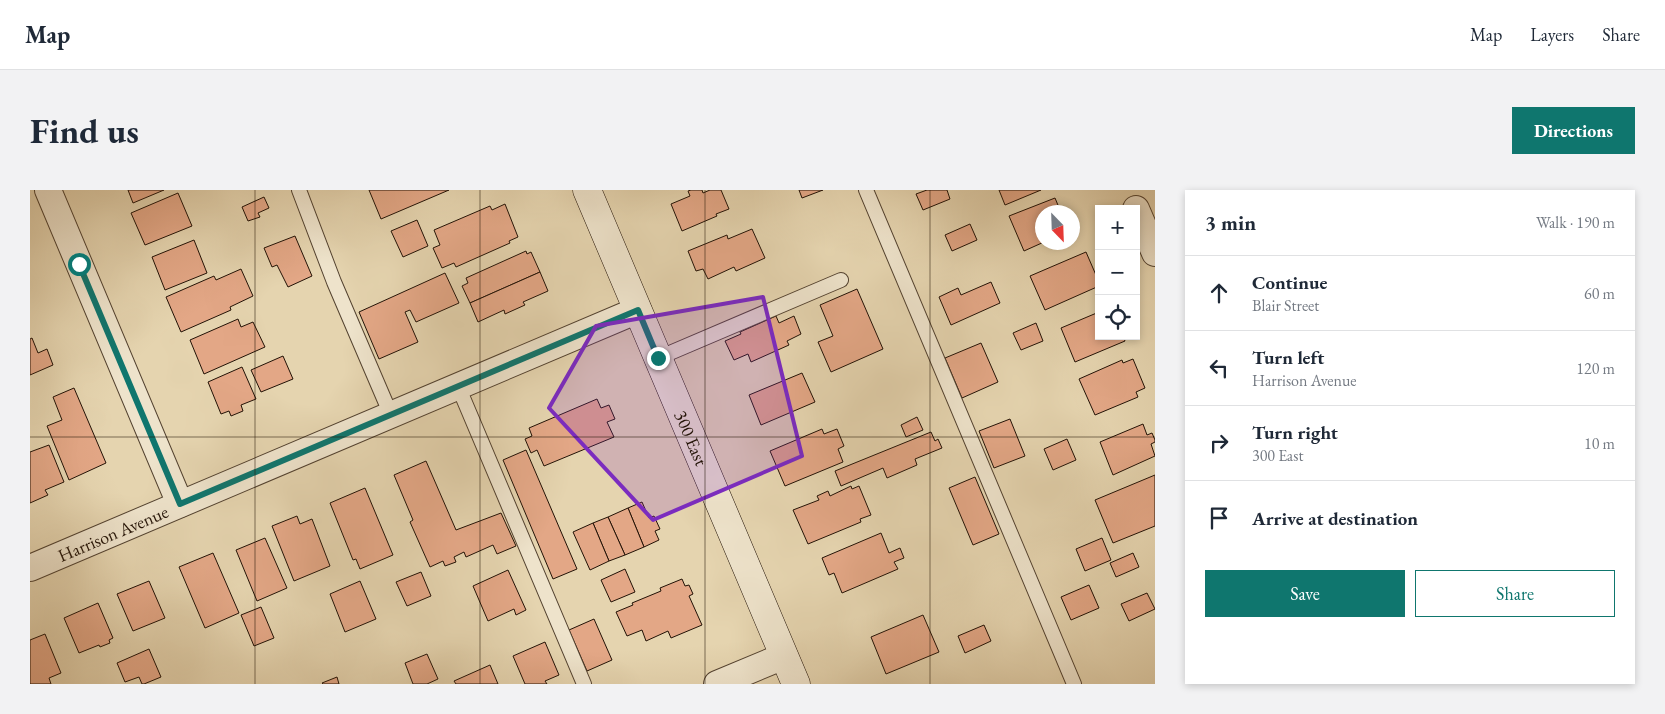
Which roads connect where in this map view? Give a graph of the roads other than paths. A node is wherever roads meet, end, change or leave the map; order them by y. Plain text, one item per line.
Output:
1 (48, 190) edge
2 (300, 190) edge
3 (587, 190) edge
4 (866, 190) edge
5 (1128, 190) edge
6 (1134, 205) edge
7 (1140, 218) edge
8 (1155, 253) edge
9 (841, 280) dead end
10 (638, 310) junction
11 (658, 358) junction
12 (458, 386) junction
13 (391, 415) junction
14 (180, 504) junction
15 (30, 568) edge
16 (784, 656) junction
17 (584, 684) edge
18 (717, 684) edge
19 (796, 684) edge
20 (1074, 684) edge

1 - 14 street
2 - 13 lane
3 - 10 street, 300 East
4 - 20 lane
5 - 6 street
7 - 8 street
9 - 11 lane
10 - 11 street, 300 East
10 - 12 street, Harrison Avenue
11 - 16 street, 300 East
12 - 13 street, Harrison Avenue
12 - 17 lane
13 - 14 street, Harrison Avenue
14 - 15 street, Harrison Avenue
16 - 18 street
16 - 19 street, 300 East

